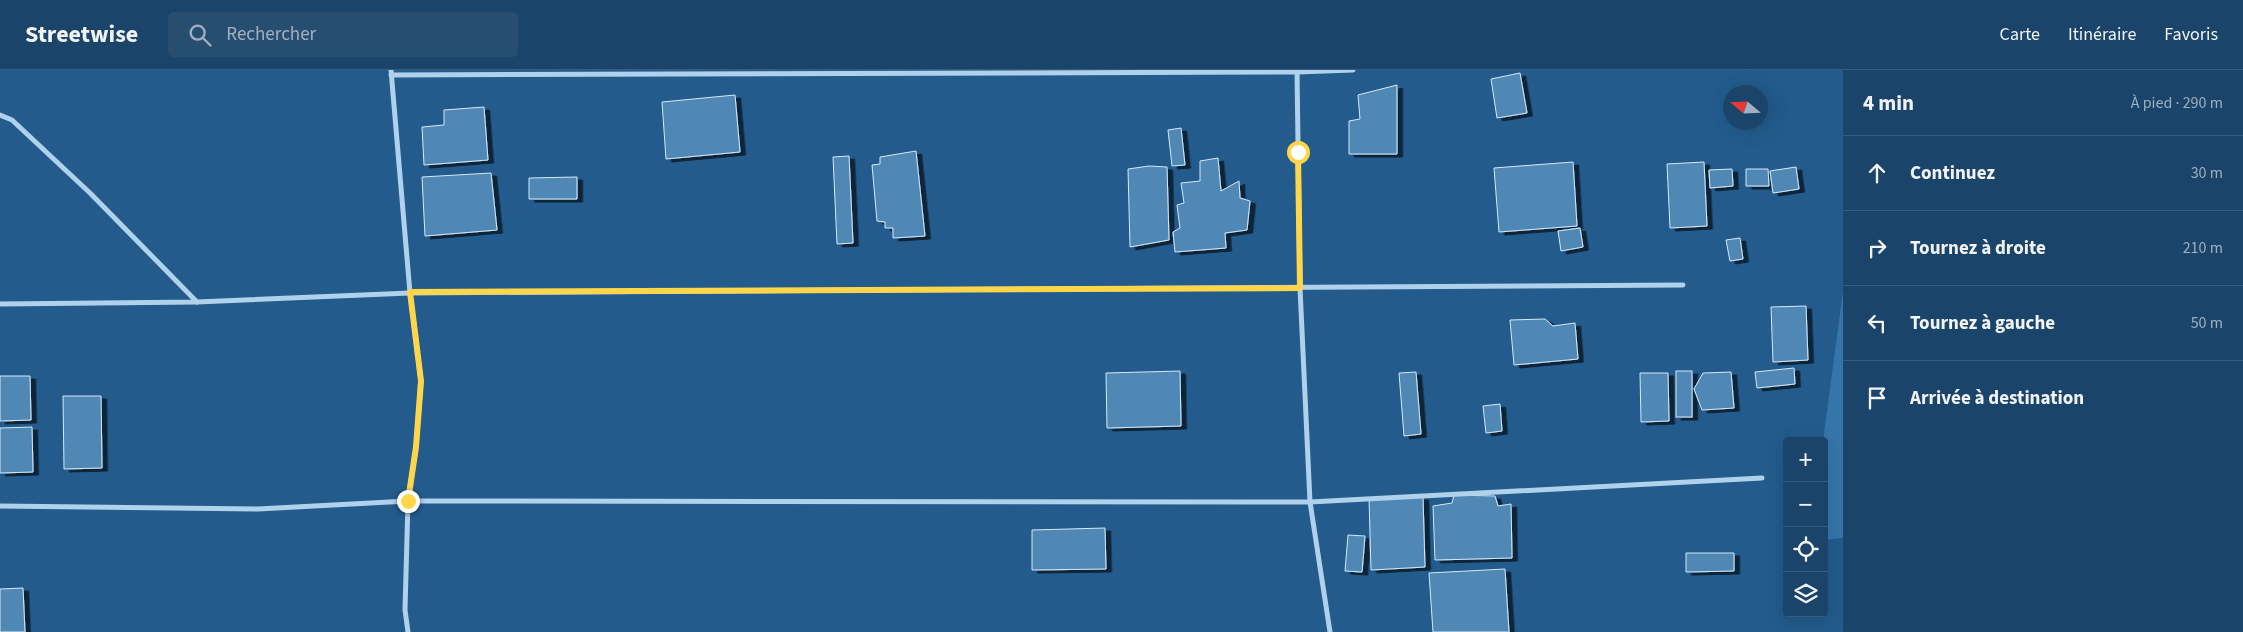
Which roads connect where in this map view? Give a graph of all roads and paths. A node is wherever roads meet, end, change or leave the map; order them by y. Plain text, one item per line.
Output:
1 (1353, 70) edge
2 (1297, 71) edge
3 (391, 73) edge
4 (0, 116) edge
5 (1683, 285) dead end
6 (1300, 288) junction
7 (410, 292) junction
8 (197, 302) junction
9 (0, 304) edge
10 (1762, 478) dead end
11 (408, 501) junction
12 (1310, 502) junction
13 (0, 506) edge
14 (408, 632) edge
15 (1330, 632) edge

1 - 2 street
2 - 3 street
2 - 6 street
3 - 7 street
4 - 8 street
5 - 6 street
6 - 7 street
6 - 12 street
7 - 8 street
7 - 11 street
8 - 9 street
10 - 12 street
11 - 12 street
11 - 13 street
11 - 14 street
12 - 15 street

